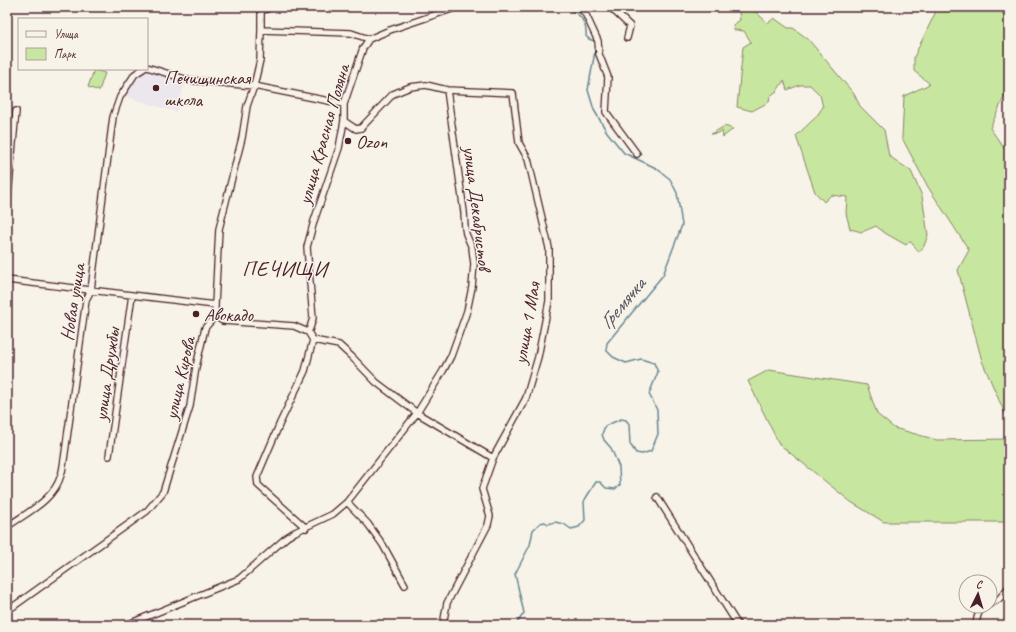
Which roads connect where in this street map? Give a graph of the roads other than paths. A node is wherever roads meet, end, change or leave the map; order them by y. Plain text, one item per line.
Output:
1 (272, 7) edge
2 (578, 7) edge
3 (610, 7) edge
4 (260, 9) edge
5 (452, 9) dead end
6 (261, 30) junction
7 (627, 38) dead end
8 (369, 39) junction
9 (148, 67) edge
10 (141, 70) edge
11 (254, 86) junction
12 (447, 90) junction
13 (344, 104) junction
14 (16, 111) dead end
15 (344, 121) junction
16 (638, 154) dead end
17 (7, 208) edge
18 (7, 280) edge
19 (91, 290) junction
20 (132, 295) junction
21 (215, 305) junction
22 (215, 316) junction
23 (308, 332) junction
24 (313, 340) junction
25 (417, 413) junction
26 (109, 456) dead end
27 (492, 458) junction
28 (657, 497) dead end
29 (348, 502) junction
30 (8, 526) dead end
31 (306, 528) junction
32 (405, 585) dead end
33 (1009, 587) edge
34 (998, 600) edge
35 (7, 612) edge
36 (978, 614) edge
37 (443, 623) edge
38 (126, 625) edge
39 (738, 625) edge
40 (976, 625) edge

1 - 4 street
2 - 16 street
3 - 7 street
4 - 6 street
5 - 8 street
6 - 8 street
6 - 11 street
8 - 13 street, улица Красная Поляна
9 - 11 street
10 - 19 street, Новая улица
11 - 13 street
11 - 21 street
12 - 15 street
12 - 25 street, улица Декабристов
12 - 27 street, улица 1 Мая
13 - 15 street, улица Красная Поляна
14 - 17 street
15 - 23 street, улица Красная Поляна
18 - 19 street
19 - 20 street
19 - 30 street, Новая улица
20 - 21 street
20 - 26 street, улица Дружбы
21 - 22 street
22 - 23 street
22 - 35 street, улица Кирова
23 - 24 street
24 - 25 street
24 - 31 street
25 - 27 street
25 - 29 street, улица Декабристов
27 - 37 street, улица 1 Мая
28 - 39 street
29 - 31 street, улица Декабристов
29 - 32 street
31 - 38 street, улица Декабристов
33 - 34 street
36 - 40 street

